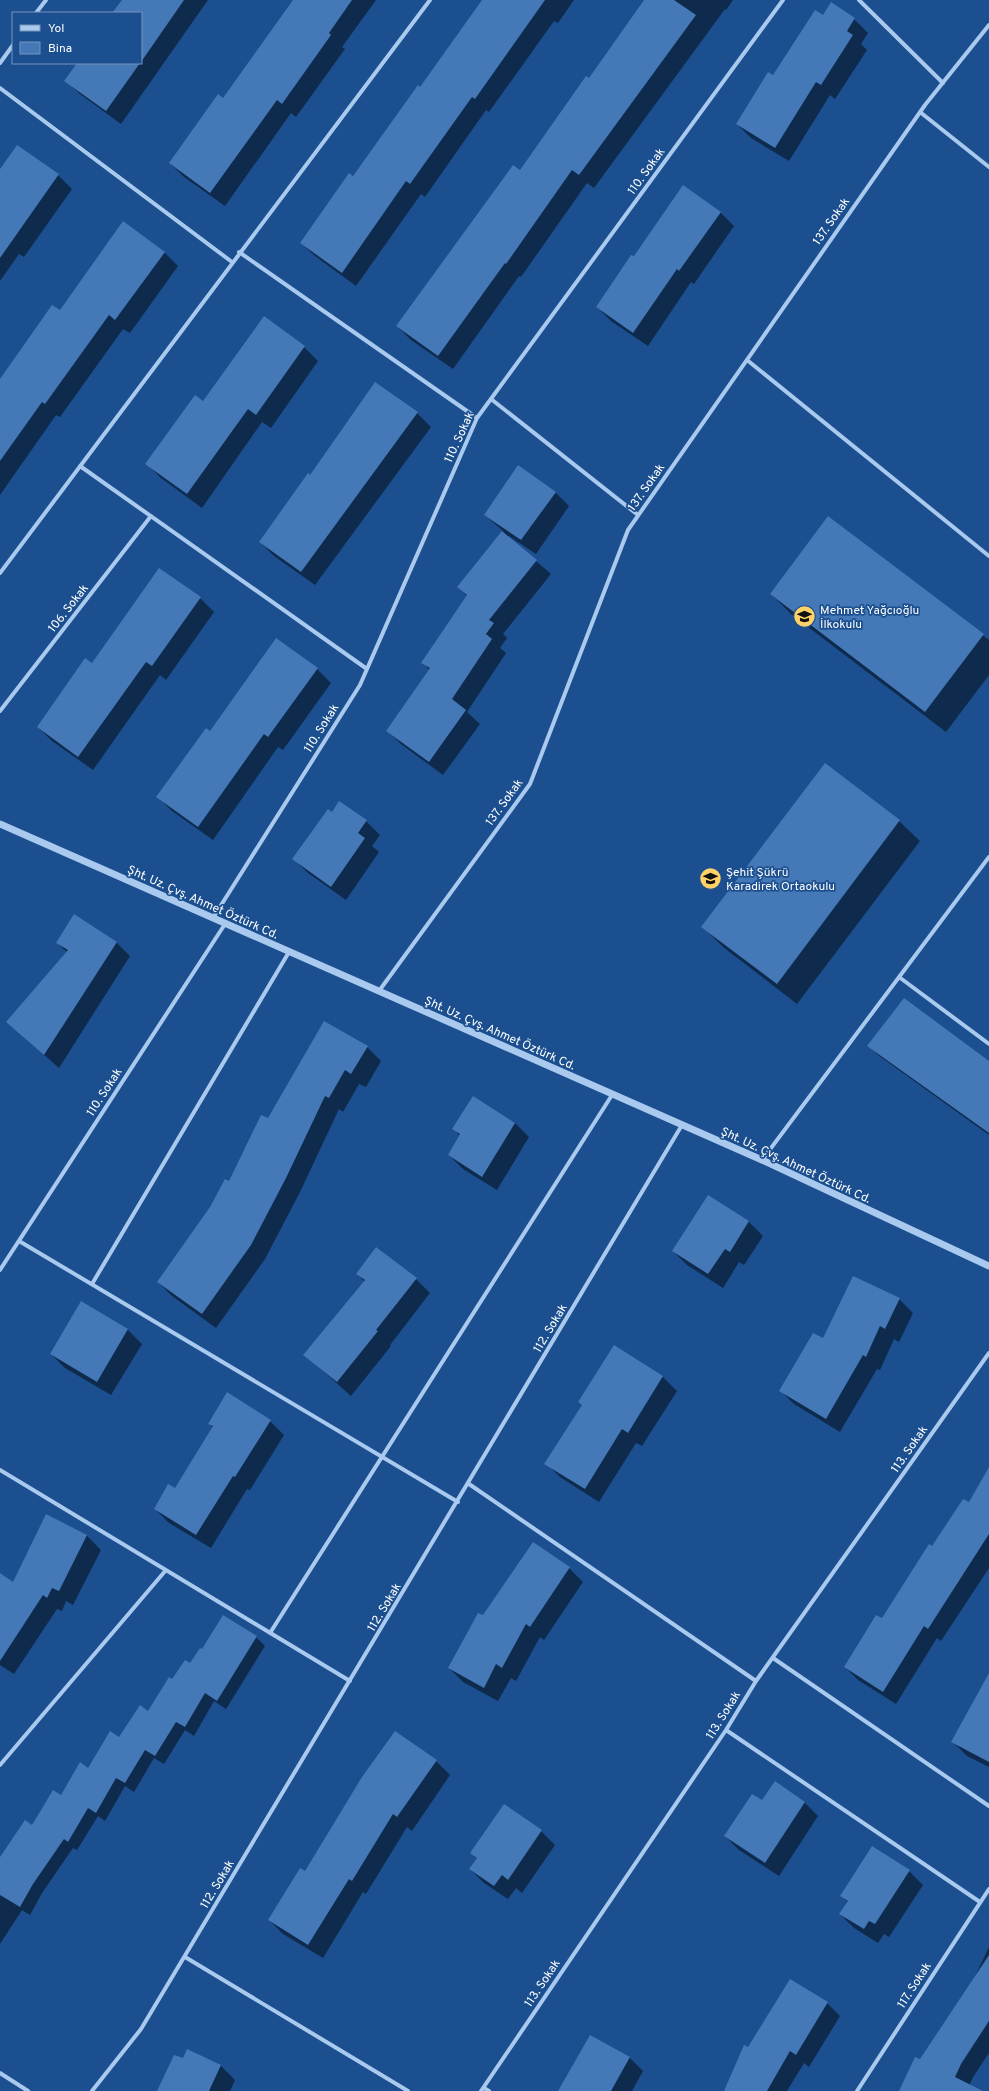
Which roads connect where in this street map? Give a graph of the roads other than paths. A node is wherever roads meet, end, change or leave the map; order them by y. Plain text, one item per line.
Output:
1 (46, 0) edge
2 (430, 0) edge
3 (783, 0) edge
4 (859, 0) edge
5 (37, 12) edge
6 (989, 26) edge
7 (12, 46) edge
8 (0, 62) edge
9 (943, 83) junction
10 (0, 88) edge
11 (920, 112) junction
12 (989, 167) edge
13 (240, 252) junction
14 (232, 262) junction
15 (747, 360) junction
16 (491, 399) junction
17 (477, 418) junction
18 (80, 466) junction
19 (638, 515) junction
20 (151, 516) junction
21 (989, 556) edge
22 (0, 573) edge
23 (367, 669) junction
24 (0, 711) edge
25 (0, 824) edge
26 (989, 856) edge
27 (213, 918) junction
28 (225, 924) junction
29 (289, 952) junction
30 (899, 977) junction
31 (378, 992) junction
32 (989, 1044) edge
33 (612, 1095) junction
34 (682, 1125) junction
35 (762, 1160) junction
36 (20, 1241) junction
37 (989, 1266) edge
38 (0, 1270) edge
39 (92, 1284) junction
40 (989, 1353) edge
41 (382, 1457) junction
42 (0, 1470) edge
43 (469, 1484) junction
44 (458, 1502) junction
45 (166, 1570) junction
46 (270, 1633) junction
47 (773, 1658) junction
48 (350, 1681) junction
49 (756, 1681) junction
50 (726, 1730) junction
51 (0, 1765) edge
52 (989, 1806) edge
53 (989, 1889) edge
54 (980, 1902) junction
55 (185, 1957) junction
56 (0, 2073) edge
57 (482, 2089) edge
58 (28, 2091) edge
59 (92, 2091) edge
60 (408, 2091) edge
61 (489, 2091) edge
62 (857, 2091) edge

1 - 5 street
2 - 13 street
3 - 16 street, 110. Sokak
4 - 9 street
6 - 9 street, 137. Sokak
7 - 8 street
9 - 11 street, 137. Sokak
10 - 14 street
11 - 12 street
11 - 15 street, 137. Sokak
13 - 14 street
13 - 17 street
14 - 18 street
15 - 19 street, 137. Sokak
15 - 21 street
16 - 17 street, 110. Sokak
16 - 19 street
17 - 23 street, 110. Sokak
18 - 20 street
18 - 22 street
19 - 31 street, 137. Sokak
20 - 23 street
20 - 24 street, 106. Sokak
23 - 27 street, 110. Sokak
25 - 27 street, Şht. Uz. Çvş. Ahmet Öztürk Cd.
26 - 30 street
27 - 28 street, Şht. Uz. Çvş. Ahmet Öztürk Cd.
28 - 29 street, Şht. Uz. Çvş. Ahmet Öztürk Cd.
28 - 36 street, 110. Sokak
29 - 31 street, Şht. Uz. Çvş. Ahmet Öztürk Cd.
29 - 39 street
30 - 32 street
30 - 35 street
31 - 33 street, Şht. Uz. Çvş. Ahmet Öztürk Cd.
33 - 34 street, Şht. Uz. Çvş. Ahmet Öztürk Cd.
33 - 41 street
34 - 35 street, Şht. Uz. Çvş. Ahmet Öztürk Cd.
34 - 43 street, 112. Sokak
35 - 37 street, Şht. Uz. Çvş. Ahmet Öztürk Cd.
36 - 38 street, 110. Sokak
36 - 39 street
39 - 41 street
40 - 47 street, 113. Sokak
41 - 44 street
41 - 46 street
42 - 45 street
43 - 44 street, 112. Sokak
43 - 49 street
44 - 48 street, 112. Sokak
45 - 46 street
45 - 51 street
46 - 48 street
47 - 49 street, 113. Sokak
47 - 52 street
48 - 55 street, 112. Sokak
49 - 50 street, 113. Sokak
50 - 54 street
50 - 57 street, 113. Sokak
53 - 54 street, 117. Sokak
54 - 62 street, 117. Sokak
55 - 59 street, 112. Sokak
55 - 60 street
56 - 58 street
57 - 61 street

